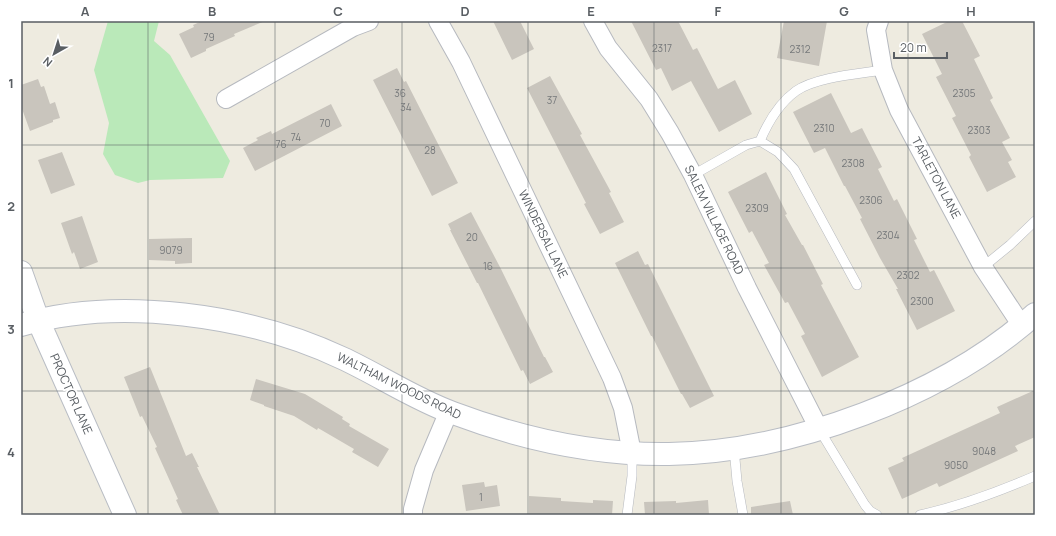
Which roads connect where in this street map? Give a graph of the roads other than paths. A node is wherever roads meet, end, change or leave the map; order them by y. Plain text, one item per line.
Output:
1 (369, 21) edge
2 (438, 21) edge
3 (593, 21) edge
4 (879, 21) edge
5 (882, 70) junction
6 (226, 99) dead end
7 (760, 141) junction
8 (693, 175) junction
9 (1035, 221) edge
10 (983, 267) junction
11 (21, 272) edge
12 (857, 285) dead end
13 (1028, 320) edge
14 (30, 322) edge
15 (449, 411) junction
16 (819, 429) junction
17 (734, 448) junction
18 (632, 453) junction
19 (1035, 476) edge
20 (125, 515) edge
21 (413, 515) edge
22 (627, 515) edge
23 (743, 515) edge
24 (877, 515) edge
25 (920, 515) edge

1 - 6 street
2 - 18 street, WINDERSAL LANE
3 - 8 street, SALEM VILLAGE ROAD
4 - 5 street, TARLETON LANE
5 - 7 lane
5 - 10 street, TARLETON LANE
7 - 8 lane
7 - 12 lane
8 - 16 street, SALEM VILLAGE ROAD
9 - 10 lane
10 - 13 street, TARLETON LANE
11 - 14 street, PROCTOR LANE
13 - 16 street, WALTHAM WOODS ROAD
14 - 15 street, WALTHAM WOODS ROAD
14 - 20 street, PROCTOR LANE
15 - 18 street, WALTHAM WOODS ROAD
15 - 21 street
16 - 17 street, WALTHAM WOODS ROAD
16 - 24 lane
17 - 18 street, WALTHAM WOODS ROAD
17 - 23 lane
18 - 22 lane
19 - 25 lane

